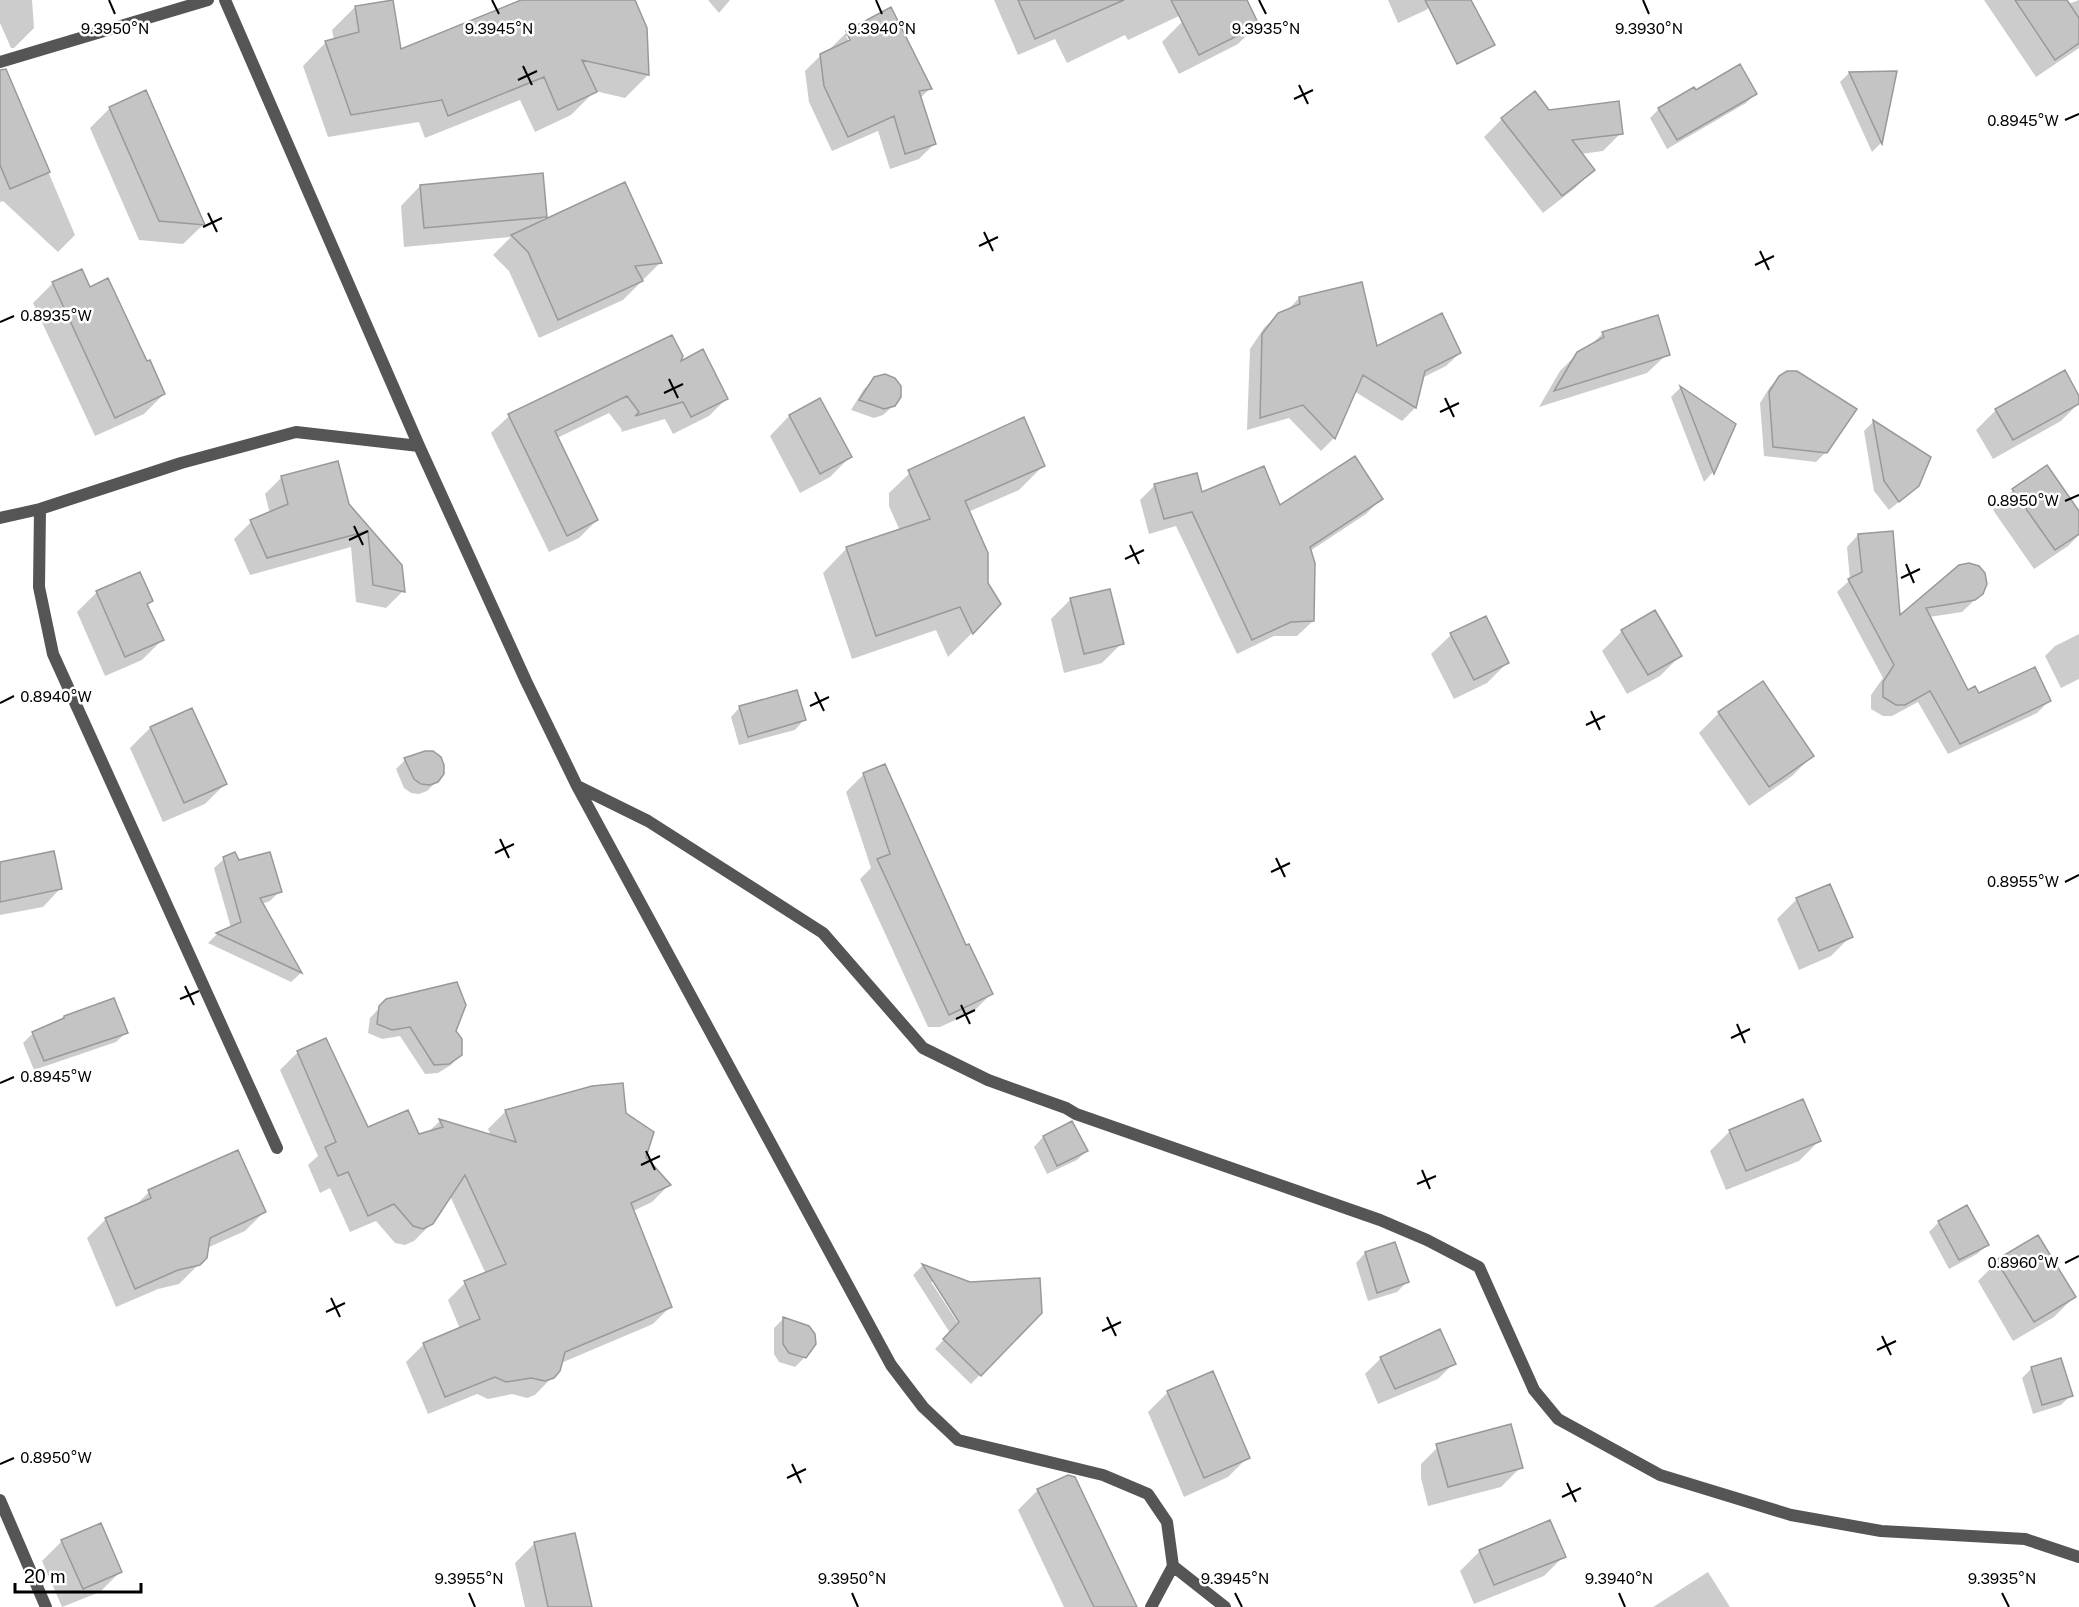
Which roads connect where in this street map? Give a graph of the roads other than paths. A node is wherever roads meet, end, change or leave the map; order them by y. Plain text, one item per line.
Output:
1 (208, 0) edge
2 (225, 0) edge
3 (0, 62) edge
4 (419, 446) junction
5 (40, 509) junction
6 (0, 518) edge
7 (577, 786) junction
8 (277, 1148) dead end
9 (0, 1500) edge
10 (2079, 1557) edge
11 (1173, 1566) junction
12 (46, 1607) edge
13 (1151, 1607) edge
14 (1224, 1607) edge

1 - 3 street
2 - 4 street
4 - 5 street
4 - 7 street
5 - 6 street
5 - 8 street
7 - 10 street
7 - 11 street
9 - 12 street
11 - 13 street
11 - 14 street

